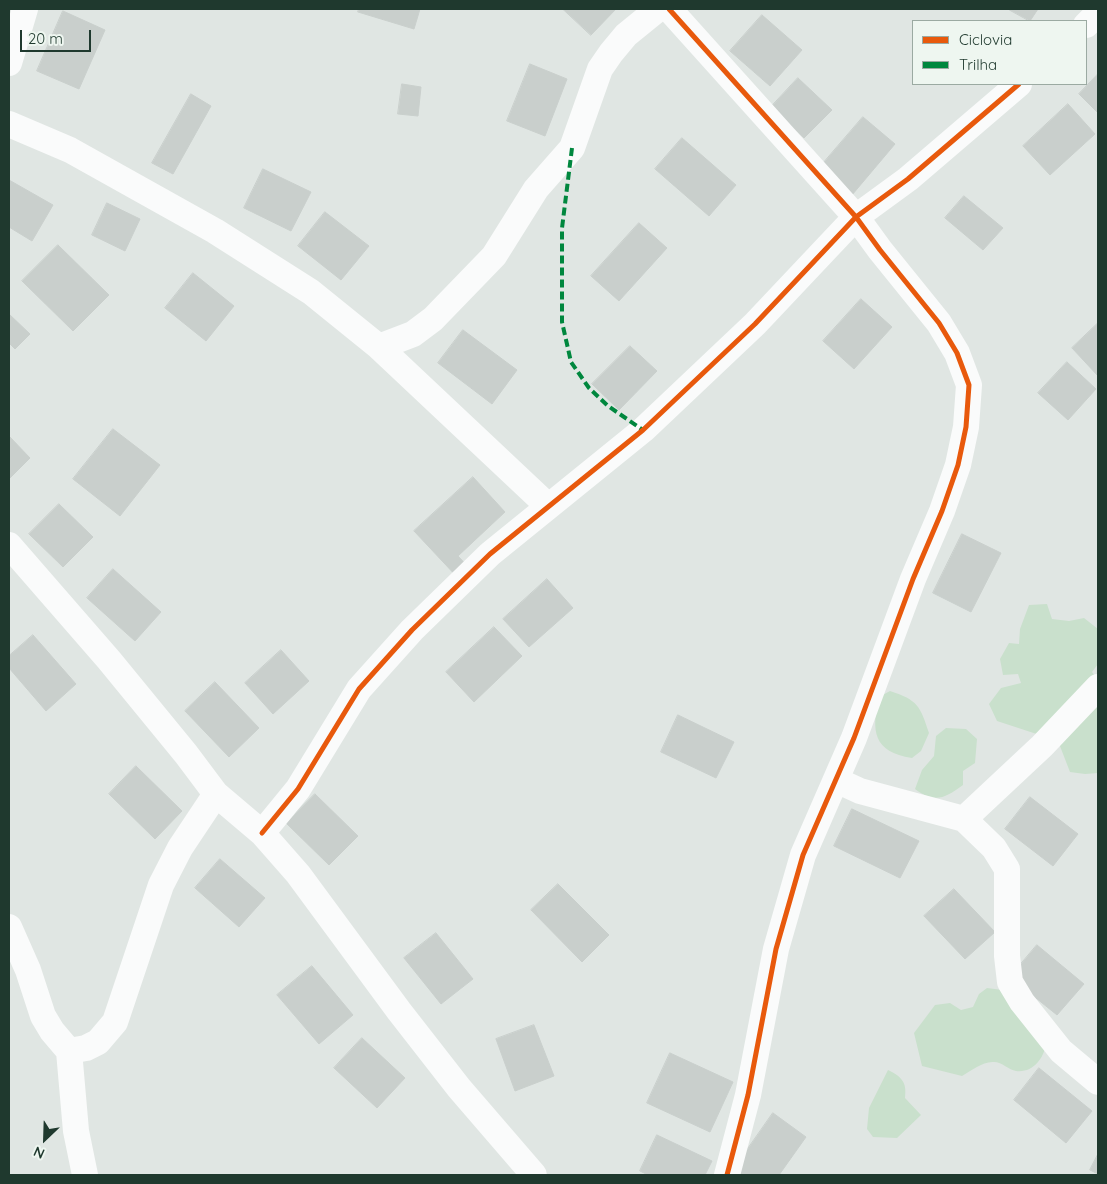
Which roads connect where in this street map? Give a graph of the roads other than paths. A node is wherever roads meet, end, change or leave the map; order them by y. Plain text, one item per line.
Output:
1 (26, 9) edge
2 (658, 9) edge
3 (668, 9) edge
4 (1098, 13) edge
5 (1087, 24) edge
6 (9, 63) edge
7 (1018, 85) edge
8 (9, 124) edge
9 (856, 217) junction
10 (379, 347) junction
11 (548, 506) junction
12 (9, 545) edge
13 (1098, 687) edge
14 (836, 780) junction
15 (216, 794) junction
16 (964, 819) junction
17 (262, 833) junction
18 (9, 927) edge
19 (69, 1051) junction
20 (1098, 1082) edge
21 (84, 1175) edge
22 (534, 1175) edge
23 (727, 1175) edge

1 - 6 street
2 - 10 street
3 - 9 street
4 - 5 street
7 - 9 street
8 - 10 street
9 - 11 street
9 - 14 street
10 - 11 street
11 - 17 street
12 - 15 street
13 - 16 street
14 - 16 street
14 - 23 street
15 - 17 street
15 - 19 street
16 - 20 street
17 - 22 street
18 - 19 street
19 - 21 street

